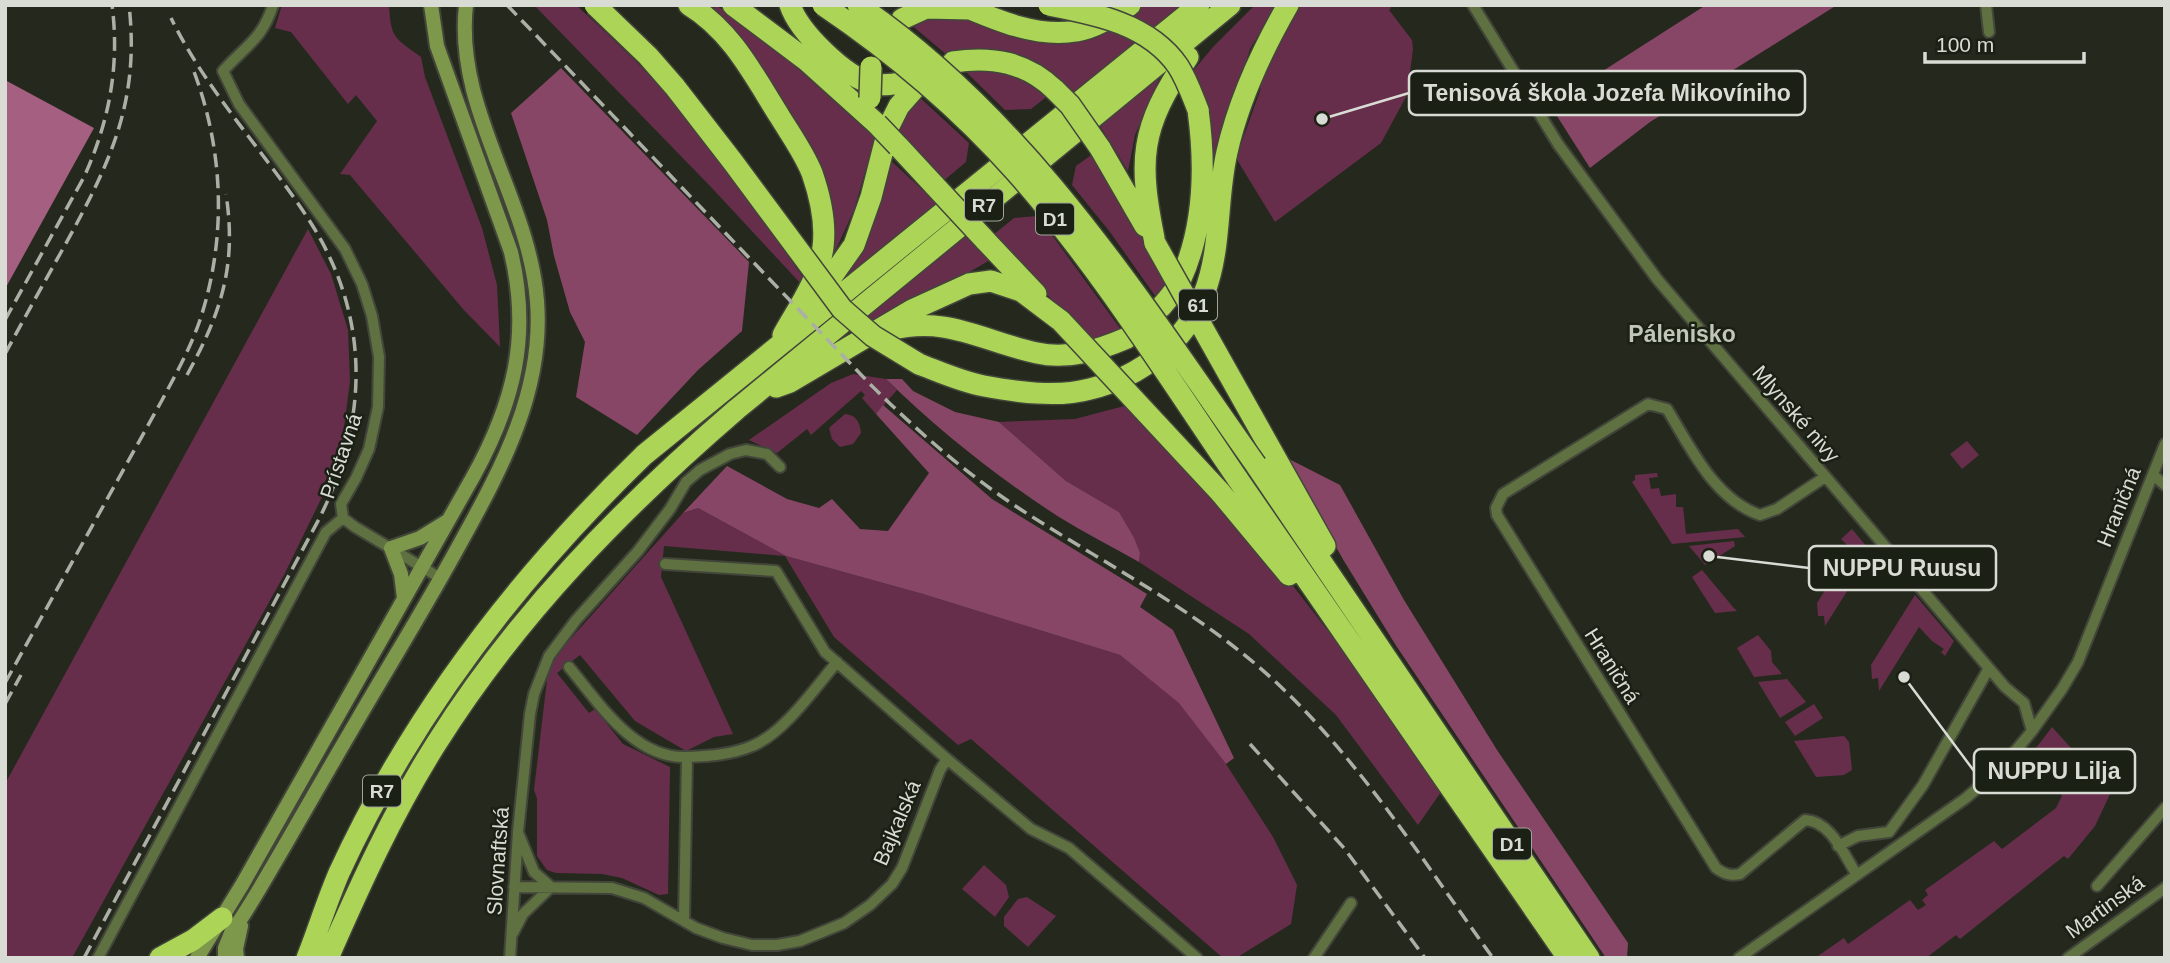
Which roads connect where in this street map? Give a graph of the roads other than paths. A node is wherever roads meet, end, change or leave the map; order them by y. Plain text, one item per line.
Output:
1 (273, 5) edge
2 (431, 5) edge
3 (466, 5) edge
4 (595, 5) edge
5 (689, 5) edge
6 (733, 5) edge
7 (790, 5) edge
8 (823, 5) edge
9 (858, 5) edge
10 (1049, 5) edge
11 (1130, 5) edge
12 (1288, 5) edge
13 (1473, 5) edge
14 (1986, 5) edge
15 (965, 7) edge
16 (1214, 10) edge
17 (902, 19) dead end
18 (1989, 33) dead end
19 (872, 61) dead end
20 (953, 62) dead end
21 (877, 124) junction
22 (1155, 243) junction
23 (1161, 307) dead end
24 (1061, 321) junction
25 (868, 337) junction
26 (1127, 338) dead end
27 (777, 346) junction
28 (757, 393) junction
29 (2165, 444) edge
30 (1264, 459) junction
31 (780, 467) dead end
32 (2153, 475) junction
33 (1825, 477) junction
34 (2165, 485) edge
35 (343, 518) junction
36 (448, 521) junction
37 (391, 548) junction
38 (665, 564) dead end
39 (423, 567) junction
40 (442, 579) junction
41 (404, 599) junction
42 (1337, 606) junction
43 (837, 662) junction
44 (569, 667) dead end
45 (1989, 668) junction
46 (2055, 698) junction
47 (2024, 703) junction
48 (2032, 731) junction
49 (687, 757) junction
50 (947, 759) junction
51 (2165, 808) edge
52 (518, 832) junction
53 (1838, 846) junction
54 (1857, 875) junction
55 (2097, 886) dead end
56 (514, 887) junction
57 (551, 887) junction
58 (2165, 888) edge
59 (1351, 902) dead end
60 (232, 918) junction
61 (684, 920) junction
62 (512, 935) junction
63 (200, 957) edge
64 (98, 958) edge
65 (160, 958) edge
66 (178, 958) edge
67 (225, 958) edge
68 (237, 958) edge
69 (307, 958) edge
70 (328, 958) edge
71 (510, 958) edge
72 (1197, 958) edge
73 (1314, 958) edge
74 (1567, 958) edge
75 (1590, 958) edge
76 (1740, 958) edge
77 (2068, 958) edge

1 - 35 street, Prístavná
2 - 36 main road
3 - 40 main road
4 - 12 highway, 61, bridge
5 - 27 highway
6 - 21 highway
7 - 27 highway
8 - 42 highway, D1, bridge
9 - 30 highway, D1, bridge
10 - 23 highway, bridge
11 - 15 highway
13 - 33 street, Mlynské nivy
14 - 18 street
15 - 17 highway
16 - 22 highway
16 - 27 highway, R7
16 - 28 highway, R7
19 - 21 highway, bridge
20 - 22 highway, bridge
21 - 24 highway, bridge
22 - 30 highway, bridge
24 - 25 highway
24 - 42 highway, bridge
25 - 26 highway
25 - 28 highway
27 - 69 highway, R7
28 - 70 highway, R7
29 - 32 street, Hraničná
30 - 42 highway, D1
31 - 52 street, Slovnaftská
32 - 34 street
32 - 46 street, Hraničná
33 - 45 street, Mlynské nivy
33 - 53 street, Hraničná
35 - 37 street
35 - 64 street, Prístavná
36 - 37 main road
36 - 39 main road
37 - 39 street
37 - 41 main road
38 - 43 street
39 - 40 street
39 - 41 main road
40 - 60 main road
41 - 60 main road
42 - 74 highway, D1
42 - 75 highway, D1
43 - 49 street
43 - 50 street
44 - 49 street
45 - 47 street, Mlynské nivy
45 - 53 street
46 - 47 street
46 - 48 street, Hraničná
47 - 48 street
48 - 54 street, Hraničná
49 - 61 street
50 - 61 street, Bajkalská
50 - 72 street
51 - 55 street
52 - 56 street, Slovnaftská
52 - 57 street
53 - 54 street
54 - 76 street, Hraničná
56 - 57 street, Bajkalská
56 - 62 street, Slovnaftská
57 - 61 street, Bajkalská
57 - 62 street
58 - 77 street, Martinská
59 - 73 street
60 - 63 main road
60 - 65 highway
60 - 67 main road
60 - 68 main road
62 - 71 street, Slovnaftská
63 - 66 main road

